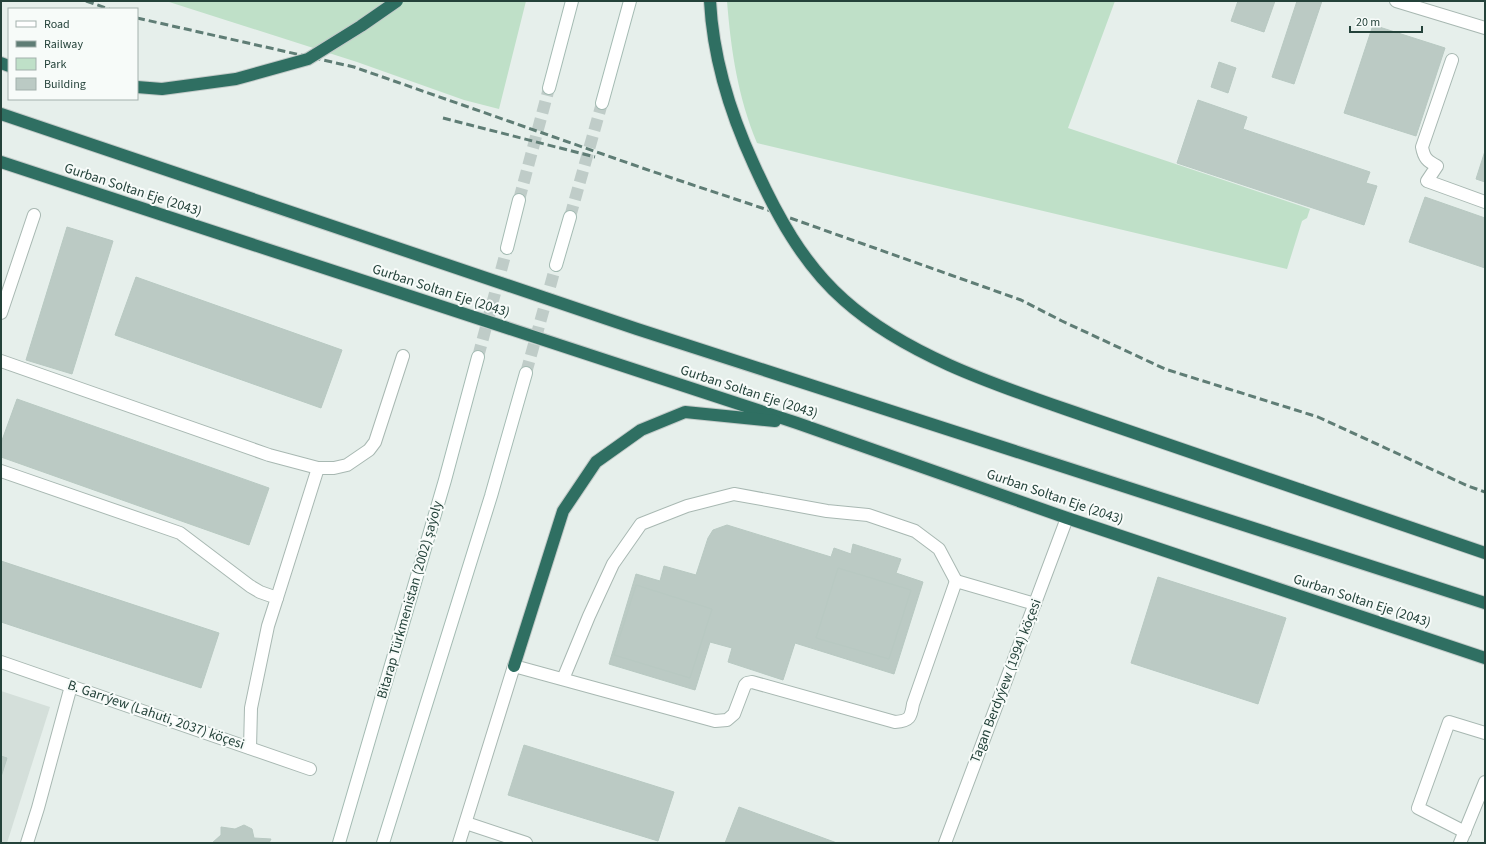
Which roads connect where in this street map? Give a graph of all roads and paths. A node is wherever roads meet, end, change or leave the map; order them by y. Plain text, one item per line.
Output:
1 (397, 1) edge
2 (572, 1) edge
3 (630, 1) edge
4 (710, 1) edge
5 (1396, 1) edge
6 (1485, 28) edge
7 (1452, 60) dead end
8 (138, 87) edge
9 (549, 88) tunnel mouth
10 (602, 103) tunnel mouth
11 (1, 114) edge
12 (1, 162) edge
13 (520, 200) tunnel mouth
14 (1485, 202) edge
15 (34, 215) dead end
16 (570, 217) tunnel mouth
17 (507, 248) tunnel mouth
18 (556, 265) tunnel mouth
19 (1, 313) edge
20 (403, 356) dead end
21 (478, 357) tunnel mouth
22 (1, 361) edge
23 (526, 373) tunnel mouth
24 (797, 423) junction
25 (318, 468) junction
26 (1, 471) edge
27 (1067, 518) junction
28 (1485, 553) edge
29 (956, 581) junction
30 (277, 598) junction
31 (1485, 603) edge
32 (1035, 604) junction
33 (1485, 658) edge
34 (1, 662) edge
35 (514, 666) junction
36 (563, 679) junction
37 (71, 686) junction
38 (1485, 733) edge
39 (250, 748) junction
40 (310, 769) dead end
41 (1485, 782) edge
42 (466, 823) junction
43 (1462, 837) edge
44 (27, 843) edge
45 (339, 843) edge
46 (383, 843) edge
47 (459, 843) edge
48 (526, 843) edge
49 (945, 843) edge

1 - 8 highway, bridge
2 - 9 main road
3 - 10 main road
4 - 28 highway, bridge
5 - 6 main road
7 - 14 main road
11 - 31 highway, Gurban Soltan Eje (2043)
12 - 24 highway, Gurban Soltan Eje (2043)
13 - 17 main road
15 - 19 main road
16 - 18 main road
20 - 25 main road
21 - 45 main road, Bitarap Türkmenistan (2002) şaýoly
22 - 25 main road
23 - 46 main road
24 - 27 highway, Gurban Soltan Eje (2043)
24 - 35 highway
25 - 30 main road
26 - 30 main road
27 - 32 main road, Tagan Berdyýew (1994) köçesi
27 - 33 highway, Gurban Soltan Eje (2043)
29 - 32 main road
29 - 36 main road
29 - 36 main road
30 - 39 main road
32 - 49 main road, Tagan Berdyýew (1994) köçesi
34 - 37 main road, B. Garrýew (Lahuti, 2037) köçesi
35 - 36 main road
35 - 42 main road
37 - 39 main road, B. Garrýew (Lahuti, 2037) köçesi
37 - 44 main road
38 - 43 main road
39 - 40 main road, B. Garrýew (Lahuti, 2037) köçesi
41 - 43 main road
42 - 47 main road
42 - 48 main road

